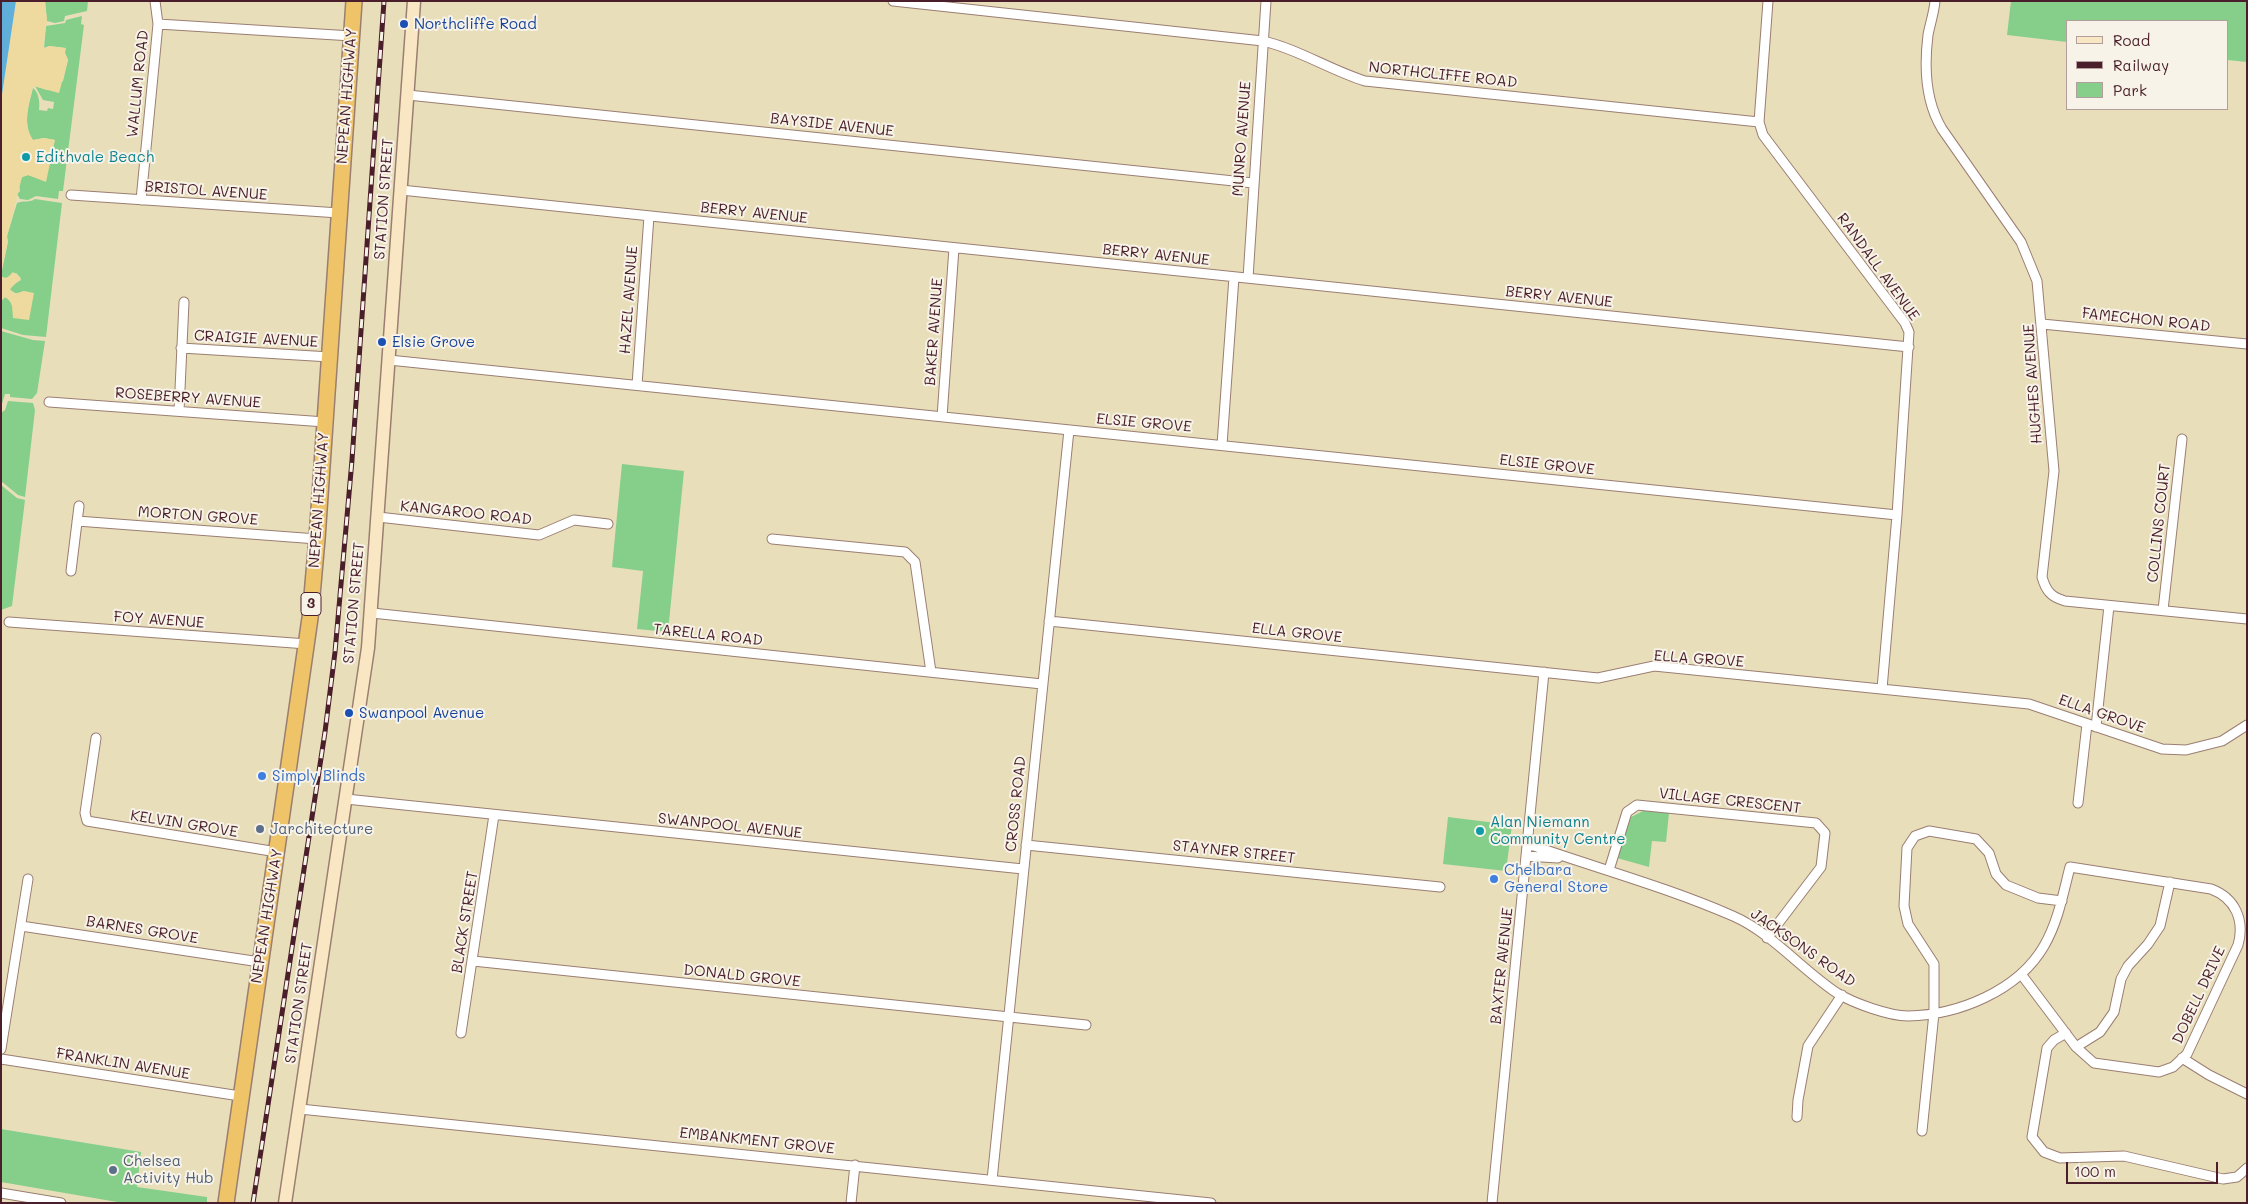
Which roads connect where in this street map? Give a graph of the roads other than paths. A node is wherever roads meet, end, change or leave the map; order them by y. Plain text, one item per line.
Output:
1 (155, 1) edge
2 (354, 1) edge
3 (414, 1) edge
4 (893, 1) edge
5 (1266, 1) edge
6 (1768, 1) edge
7 (1935, 1) edge
8 (932, 3) edge
9 (158, 24) junction
10 (352, 36) junction
11 (1263, 41) junction
12 (408, 95) junction
13 (1759, 122) junction
14 (1253, 183) junction
15 (401, 190) junction
16 (71, 195) dead end
17 (141, 200) junction
18 (339, 213) junction
19 (649, 216) junction
20 (954, 248) junction
21 (1234, 277) junction
22 (1248, 278) junction
23 (184, 302) dead end
24 (2042, 324) junction
25 (2247, 344) edge
26 (1909, 347) junction
27 (181, 348) junction
28 (330, 357) junction
29 (389, 360) junction
30 (637, 385) junction
31 (49, 402) dead end
32 (178, 411) junction
33 (942, 417) junction
34 (325, 422) junction
35 (1069, 430) junction
36 (2182, 439) dead end
37 (1222, 445) junction
38 (79, 506) dead end
39 (1897, 515) junction
40 (378, 517) junction
41 (77, 521) junction
42 (608, 524) dead end
43 (317, 539) junction
44 (772, 539) dead end
45 (71, 571) dead end
46 (2109, 606) junction
47 (2163, 610) junction
48 (372, 613) junction
49 (2247, 619) edge
50 (1049, 621) junction
51 (9, 622) dead end
52 (307, 644) junction
53 (931, 672) junction
54 (1544, 672) junction
55 (1042, 684) junction
56 (1882, 689) junction
57 (2091, 725) junction
58 (2247, 725) edge
59 (96, 738) dead end
60 (346, 800) junction
61 (2078, 804) dead end
62 (494, 815) junction
63 (1026, 845) junction
64 (1527, 846) junction
65 (276, 852) junction
66 (1526, 856) junction
67 (1569, 858) junction
68 (2070, 867) joint
69 (1023, 869) junction
70 (1609, 870) junction
71 (28, 879) dead end
72 (2170, 882) junction
73 (1440, 887) dead end
74 (2062, 901) junction
75 (21, 926) junction
76 (1767, 938) junction
77 (473, 961) junction
78 (260, 962) junction
79 (2021, 974) junction
80 (1842, 995) junction
81 (1934, 1013) junction
82 (1008, 1017) junction
83 (1086, 1025) dead end
84 (462, 1033) dead end
85 (2066, 1033) junction
86 (2076, 1047) junction
87 (1, 1049) edge
88 (2182, 1058) junction
89 (1, 1059) edge
90 (2247, 1094) edge
91 (240, 1096) junction
92 (300, 1109) junction
93 (1797, 1116) dead end
94 (1922, 1131) dead end
95 (855, 1165) junction
96 (2247, 1168) edge
97 (992, 1180) junction
98 (1, 1193) edge
99 (61, 1203) edge
100 (226, 1203) edge
101 (285, 1203) edge
102 (851, 1203) edge
103 (1211, 1203) edge
104 (1492, 1203) edge

1 - 9 street, WALLUM ROAD
2 - 10 highway, NEPEAN HIGHWAY / 3
3 - 12 street, STATION STREET
4 - 8 street, NORTHCLIFFE ROAD
5 - 11 street, MUNRO AVENUE
6 - 13 street
7 - 24 street, HUGHES AVENUE
8 - 11 street, NORTHCLIFFE ROAD
9 - 10 street
9 - 17 street, WALLUM ROAD
10 - 18 highway, NEPEAN HIGHWAY / 3
11 - 13 street, NORTHCLIFFE ROAD
11 - 14 street, MUNRO AVENUE
12 - 14 street, BAYSIDE AVENUE
12 - 15 street, STATION STREET
13 - 26 street, RANDALL AVENUE
14 - 22 street, MUNRO AVENUE
15 - 19 street, BERRY AVENUE
15 - 29 street, STATION STREET
16 - 17 street, BRISTOL AVENUE
17 - 18 street, BRISTOL AVENUE
18 - 28 highway, NEPEAN HIGHWAY / 3
19 - 20 street, BERRY AVENUE
19 - 30 street, HAZEL AVENUE
20 - 21 street, BERRY AVENUE
20 - 33 street, BAKER AVENUE
21 - 22 street, BERRY AVENUE
21 - 37 street
22 - 26 street, BERRY AVENUE
23 - 27 street
24 - 25 street, FAMECHON ROAD
24 - 46 street, HUGHES AVENUE
26 - 39 street, RANDALL AVENUE
27 - 28 street, CRAIGIE AVENUE
27 - 32 street
28 - 34 highway, NEPEAN HIGHWAY / 3
29 - 30 street, ELSIE GROVE
29 - 40 street, STATION STREET
30 - 33 street, ELSIE GROVE
31 - 32 street, ROSEBERRY AVENUE
32 - 34 street, ROSEBERRY AVENUE
33 - 35 street, ELSIE GROVE
34 - 43 highway, NEPEAN HIGHWAY / 3
35 - 37 street, ELSIE GROVE
35 - 50 street, CROSS ROAD
36 - 47 street, COLLINS COURT
37 - 39 street, ELSIE GROVE
38 - 41 street
39 - 56 street, RANDALL AVENUE
40 - 42 street, KANGAROO ROAD
40 - 48 street, STATION STREET
41 - 43 street, MORTON GROVE
41 - 45 street
43 - 52 highway, NEPEAN HIGHWAY / 3
44 - 53 street
46 - 47 street, HUGHES AVENUE
46 - 57 street
47 - 49 street, HUGHES AVENUE
48 - 53 street, TARELLA ROAD
48 - 60 street, STATION STREET
50 - 54 street, ELLA GROVE
50 - 55 street, CROSS ROAD
51 - 52 street, FOY AVENUE
52 - 65 highway, NEPEAN HIGHWAY / 3
53 - 55 street, TARELLA ROAD
54 - 56 street, ELLA GROVE
54 - 64 street, BAXTER AVENUE
55 - 63 street, CROSS ROAD
56 - 57 street, ELLA GROVE
57 - 58 street, ELLA GROVE
57 - 61 street
59 - 65 street, KELVIN GROVE
60 - 62 street, SWANPOOL AVENUE
60 - 92 street, STATION STREET
62 - 69 street, SWANPOOL AVENUE
62 - 77 street, BLACK STREET
63 - 69 street, CROSS ROAD
63 - 73 street, STAYNER STREET
64 - 66 street, BAXTER AVENUE
64 - 67 street, JACKSONS ROAD
65 - 78 highway, NEPEAN HIGHWAY / 3
66 - 67 street, JACKSONS ROAD
66 - 104 street, BAXTER AVENUE
67 - 70 street, JACKSONS ROAD
68 - 72 street, DOBELL DRIVE
68 - 74 street, JACKSONS ROAD
69 - 82 street, CROSS ROAD
70 - 76 street, JACKSONS ROAD
70 - 76 street, VILLAGE CRESCENT
71 - 75 street
72 - 86 street
72 - 88 street, DOBELL DRIVE
74 - 79 street, JACKSONS ROAD
74 - 81 street
75 - 78 street, BARNES GROVE
75 - 87 street
76 - 80 street, JACKSONS ROAD
77 - 82 street, DONALD GROVE
77 - 84 street, BLACK STREET
78 - 91 highway, NEPEAN HIGHWAY / 3
79 - 81 street, JACKSONS ROAD
79 - 85 street, DOBELL DRIVE
80 - 81 street, JACKSONS ROAD
80 - 93 street
81 - 94 street
82 - 83 street, DONALD GROVE
82 - 97 street, CROSS ROAD
85 - 86 street, DOBELL DRIVE
85 - 96 street
86 - 88 street, DOBELL DRIVE
88 - 90 street
89 - 91 street, FRANKLIN AVENUE
91 - 100 highway, NEPEAN HIGHWAY / 3
92 - 95 street, EMBANKMENT GROVE
92 - 101 street, STATION STREET
95 - 97 street, EMBANKMENT GROVE
95 - 102 street
97 - 103 street, EMBANKMENT GROVE
98 - 99 street

